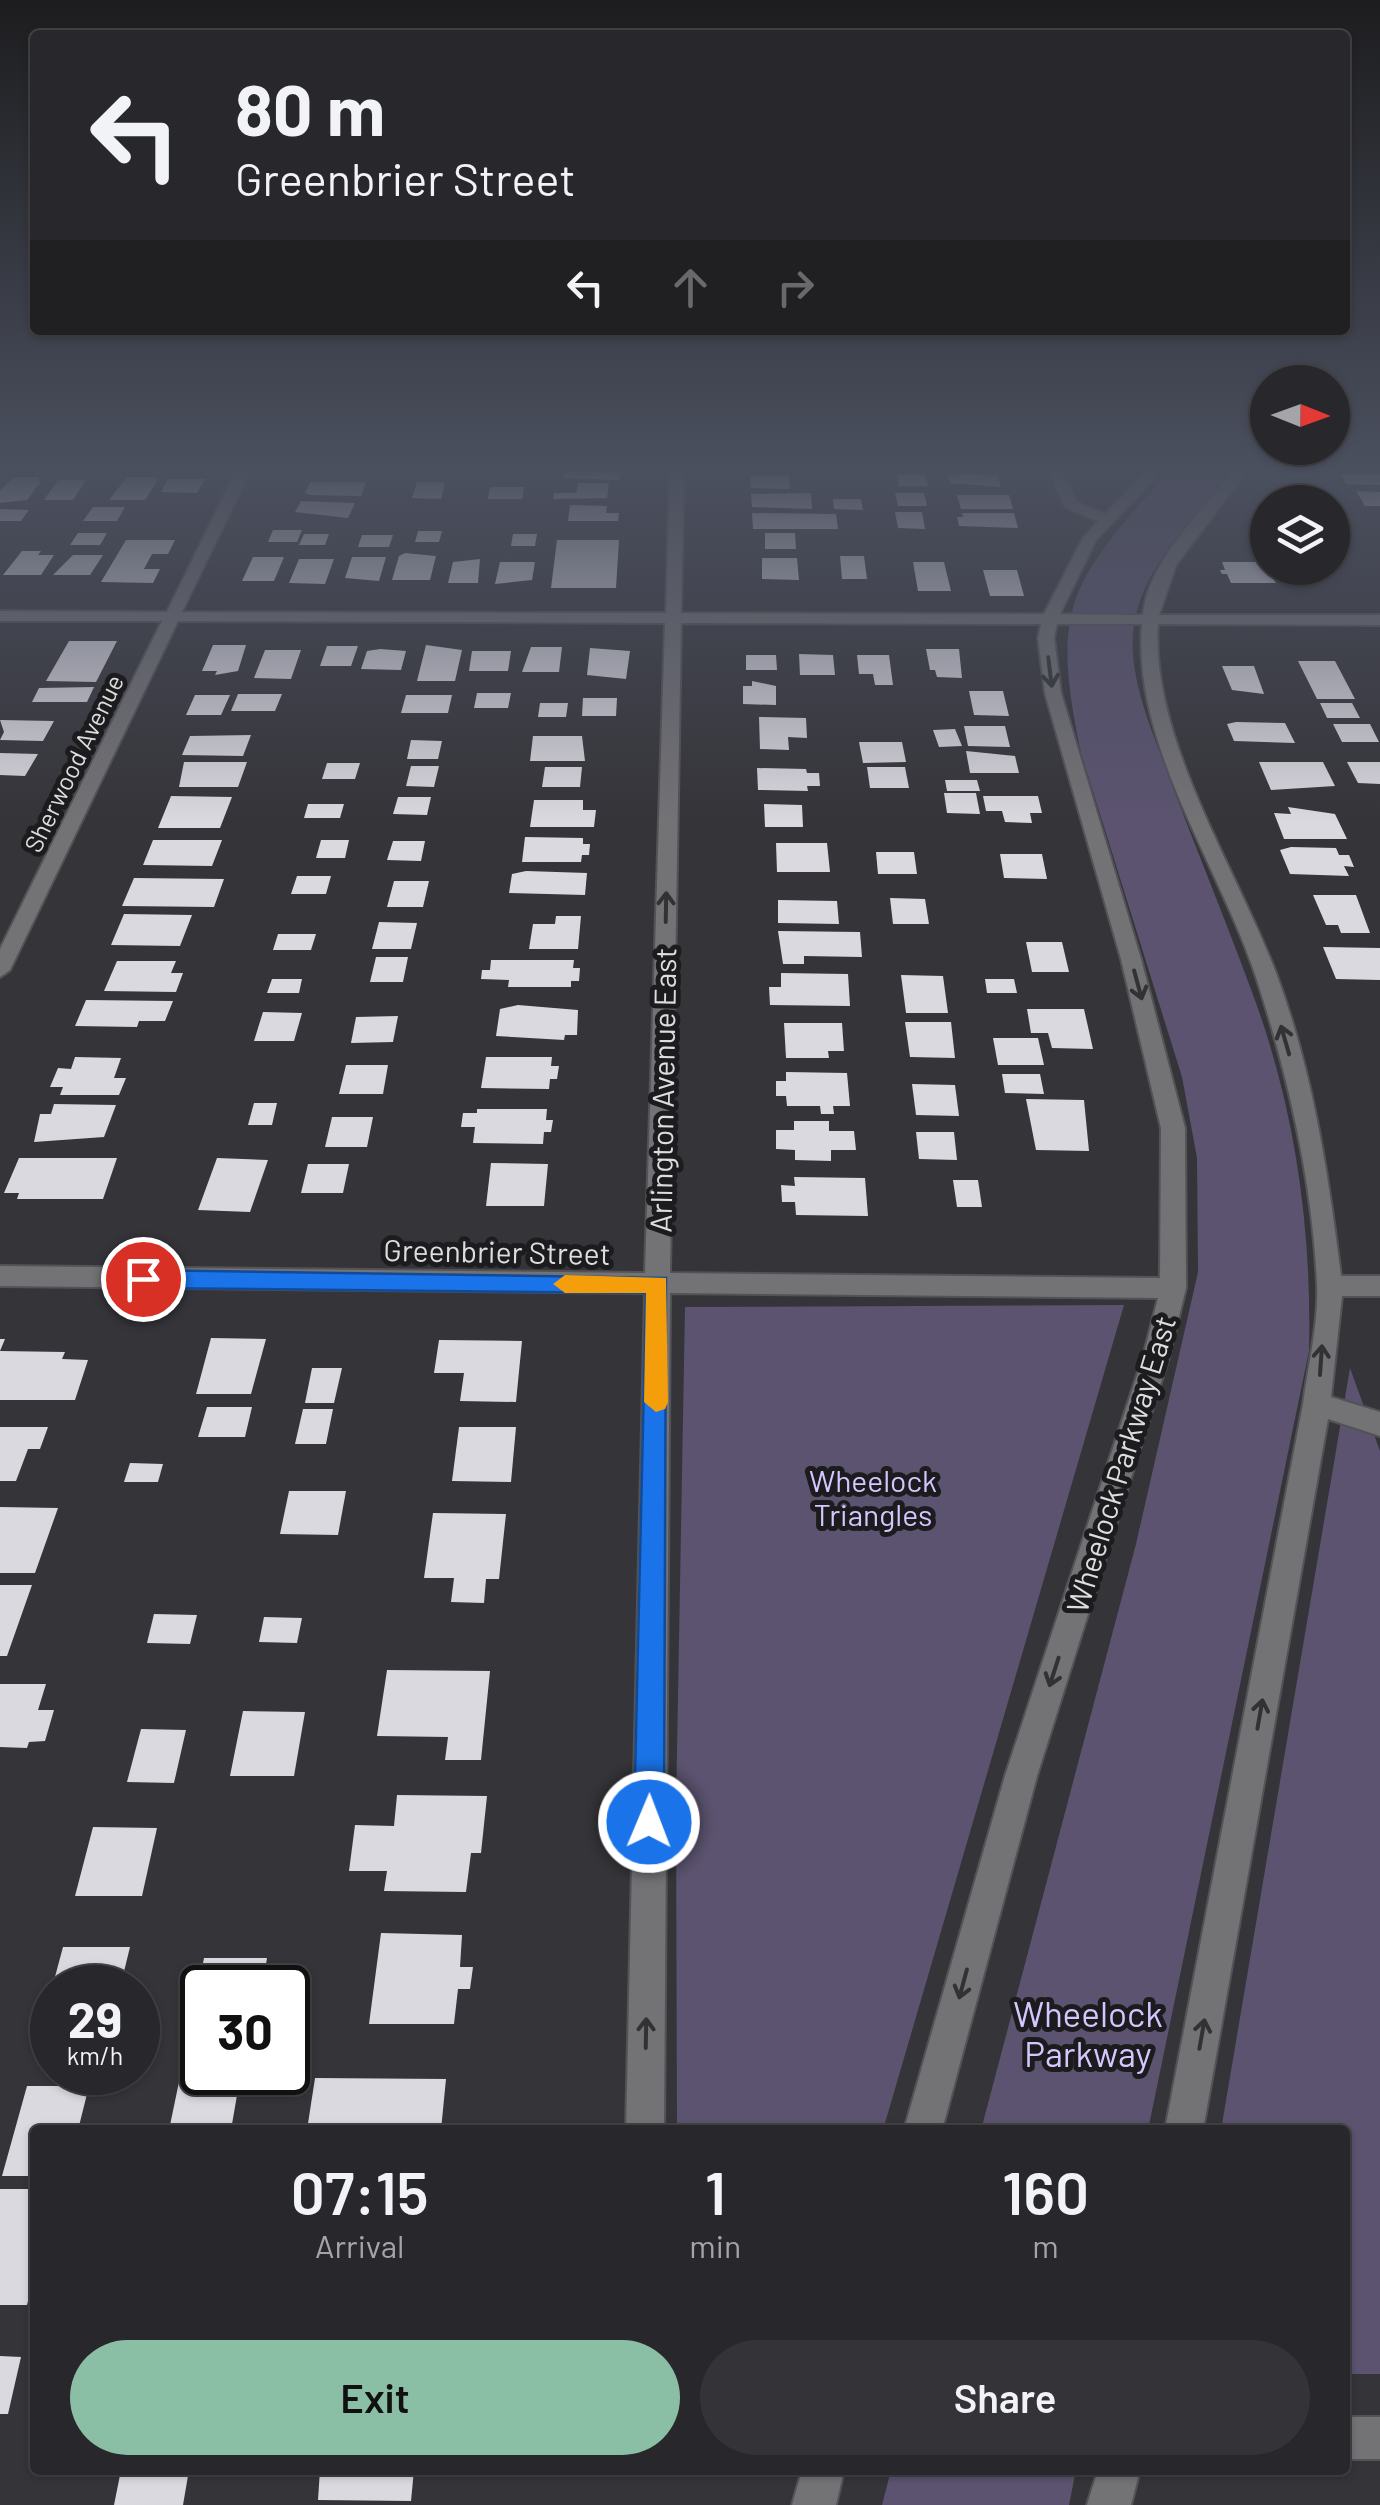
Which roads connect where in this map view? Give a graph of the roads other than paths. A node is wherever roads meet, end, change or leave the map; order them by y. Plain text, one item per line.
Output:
1 (186, 588) edge
2 (675, 588) edge
3 (1065, 588) edge
4 (1159, 588) edge
5 (0, 616) edge
6 (172, 616) junction
7 (675, 616) junction
8 (1050, 618) junction
9 (1151, 619) junction
10 (1380, 620) edge
11 (0, 970) edge
12 (0, 1276) edge
13 (658, 1284) junction
14 (1330, 1286) junction
15 (1380, 1286) edge
16 (1173, 1288) junction
17 (1317, 1404) junction
18 (1380, 1424) edge
19 (644, 2125) edge
20 (924, 2125) edge
21 (1185, 2125) edge
22 (1350, 2438) edge
23 (1380, 2438) edge
24 (822, 2475) edge
25 (1117, 2475) edge
26 (814, 2505) edge
27 (1109, 2505) edge

1 - 6 street, Sherwood Avenue
2 - 7 street, Arlington Avenue East
3 - 8 street, Wheelock Parkway East
4 - 9 street
5 - 6 street
6 - 7 street
6 - 11 street, Sherwood Avenue
7 - 8 street
13 -> 7 street, Arlington Avenue East
8 - 9 street
8 -> 16 street, Wheelock Parkway East
9 - 10 street
14 -> 9 street
12 - 13 street, Greenbrier Street
13 - 16 street, Greenbrier Street
19 -> 13 street, Arlington Avenue East
14 - 15 street
17 -> 14 street
16 -> 20 street, Wheelock Parkway East
17 - 18 street
21 -> 17 street
22 - 23 street
24 - 26 street
25 - 27 street

